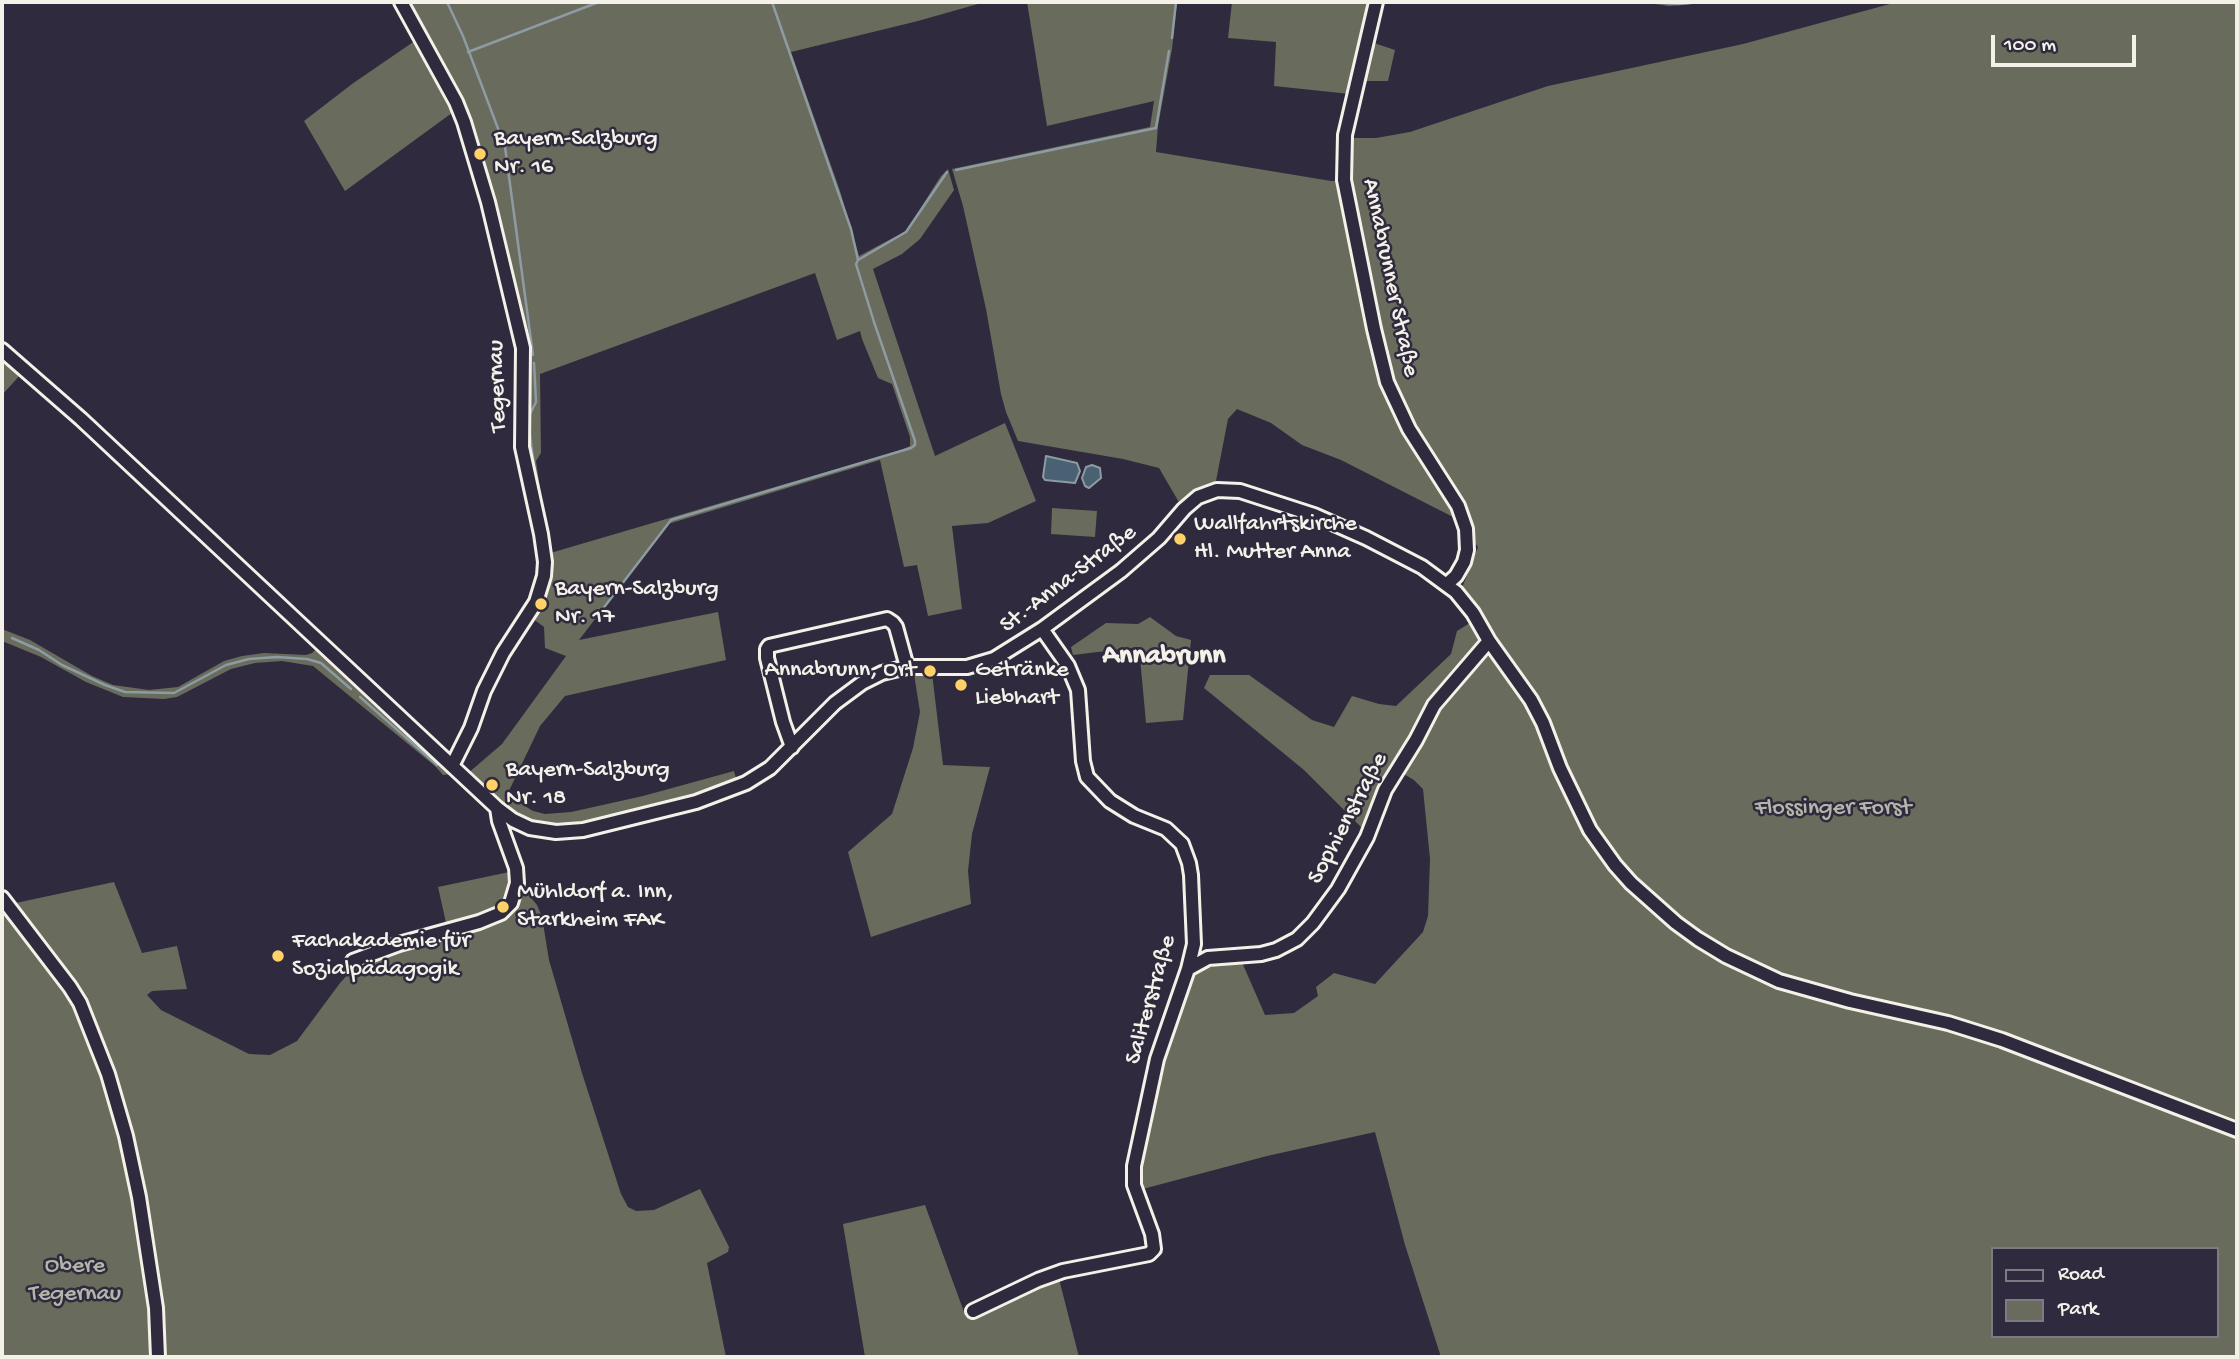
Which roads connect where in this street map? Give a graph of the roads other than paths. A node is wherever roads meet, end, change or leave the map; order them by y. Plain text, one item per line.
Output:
1 (401, 2) edge
2 (1376, 2) edge
3 (2, 351) edge
4 (1447, 584) junction
5 (1042, 629) junction
6 (1489, 641) junction
7 (907, 667) junction
8 (792, 747) junction
9 (452, 766) junction
10 (497, 808) junction
11 (2, 898) edge
12 (1194, 944) junction
13 (1208, 958) junction
14 (353, 961) dead end
15 (1188, 969) junction
16 (2237, 1130) edge
17 (974, 1311) dead end
18 (158, 1357) edge

1 - 9 street, Tegernau
2 - 4 street, Annabrunner Straße
3 - 9 street
4 - 5 street, St.-Anna-Straße
4 - 6 street, St.-Anna-Straße
5 - 7 street, St.-Anna-Straße
5 - 12 street, Saliterstraße
6 - 13 street, Sophienstraße
6 - 16 street, St.-Anna-Straße
7 - 8 street, St.-Anna-Straße
7 - 8 street
8 - 10 street, St.-Anna-Straße
9 - 10 street
10 - 14 street
11 - 18 street
12 - 13 street
12 - 15 street, Saliterstraße
13 - 15 street, Sophienstraße
15 - 17 street, Saliterstraße

